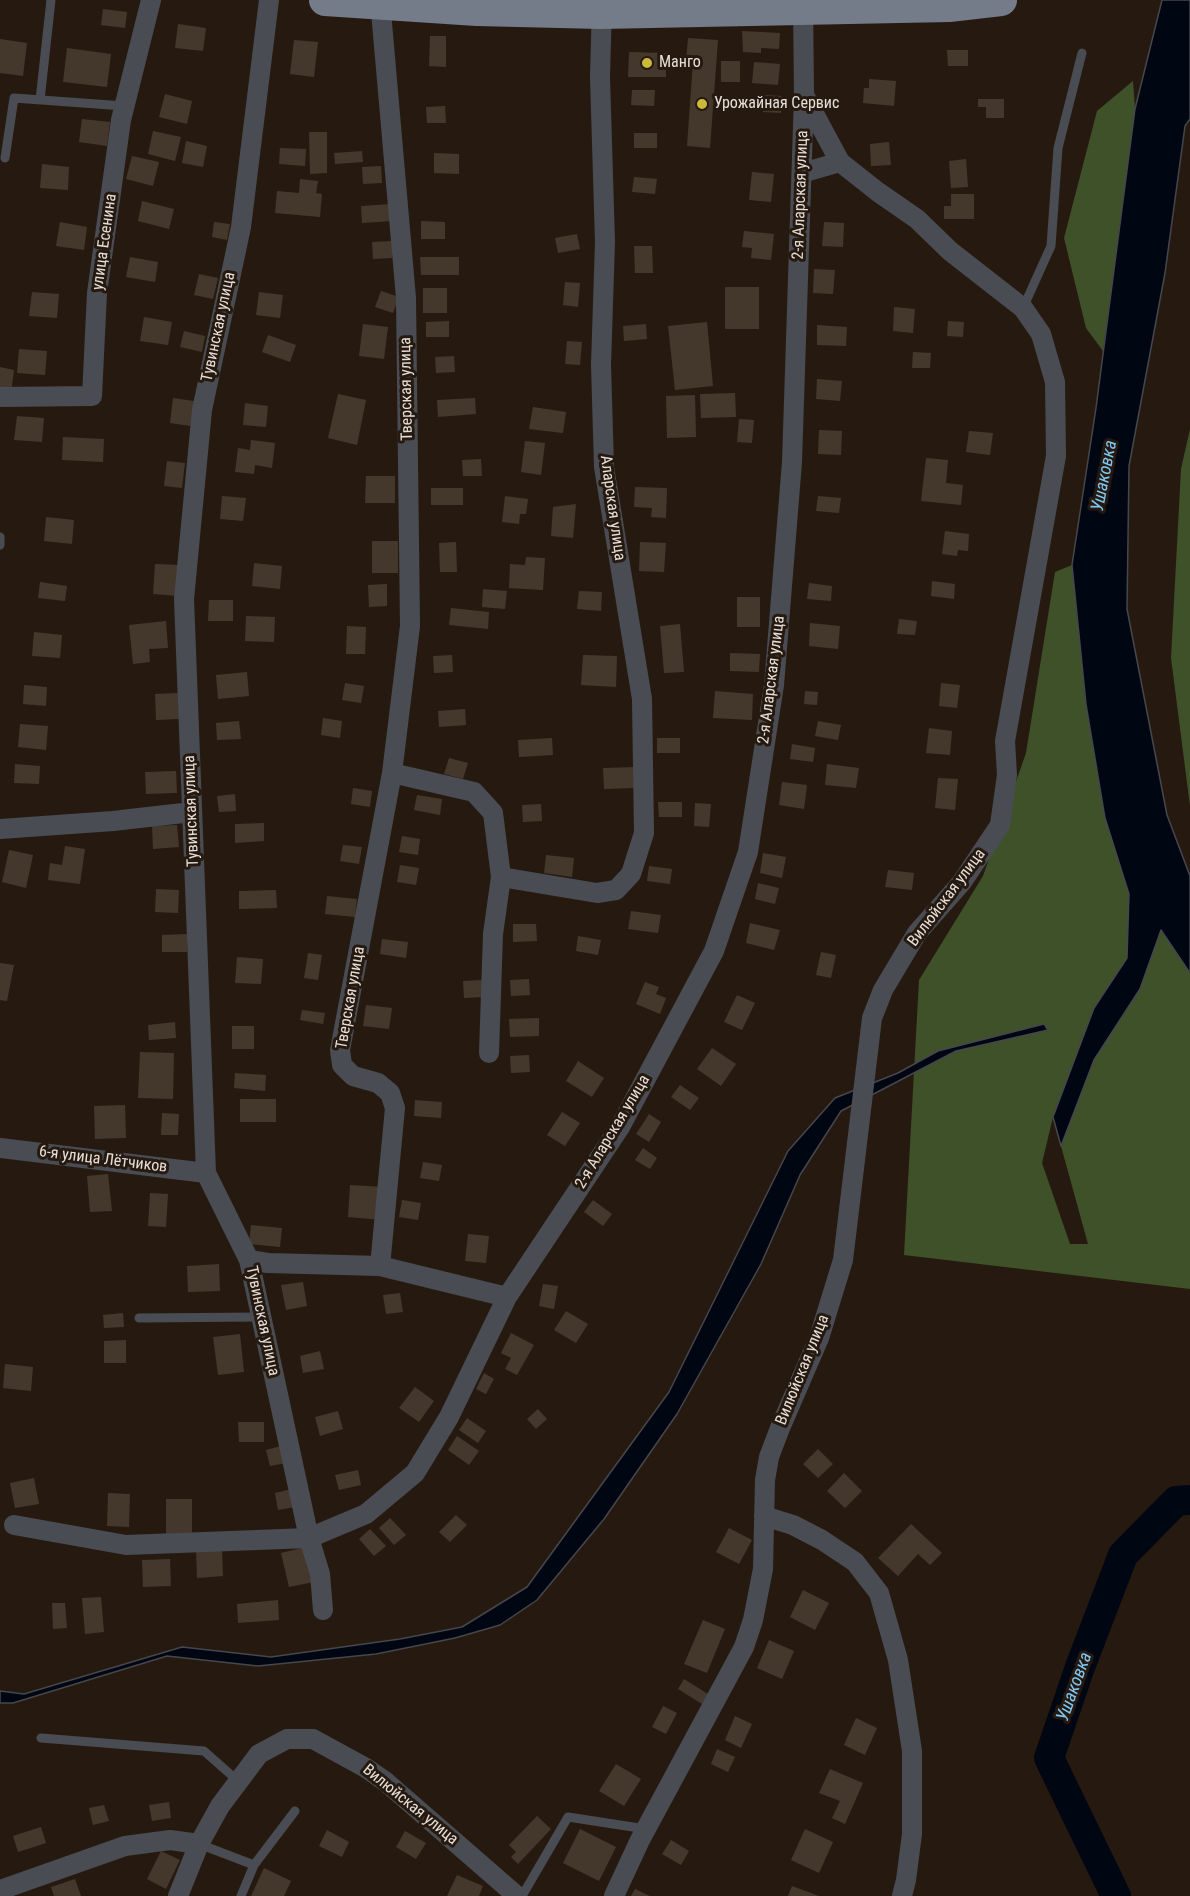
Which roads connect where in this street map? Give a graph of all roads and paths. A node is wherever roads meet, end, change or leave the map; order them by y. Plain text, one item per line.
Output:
1 (51, 0) edge
2 (151, 0) edge
3 (269, 0) edge
4 (325, 0) edge
5 (1002, 0) edge
6 (380, 2) edge
7 (803, 4) edge
8 (602, 6) edge
9 (1082, 53) dead end
10 (804, 95) junction
11 (40, 100) junction
12 (124, 106) junction
13 (5, 158) dead end
14 (840, 162) junction
15 (802, 173) junction
16 (1023, 308) junction
17 (0, 397) edge
18 (0, 537) edge
19 (0, 545) edge
20 (392, 773) junction
21 (192, 812) junction
22 (0, 829) edge
23 (501, 877) junction
24 (489, 1053) dead end
25 (0, 1148) edge
26 (206, 1173) junction
27 (249, 1260) junction
28 (380, 1266) junction
29 (507, 1297) junction
30 (261, 1317) junction
31 (139, 1318) dead end
32 (764, 1516) junction
33 (14, 1525) dead end
34 (309, 1538) junction
35 (323, 1610) dead end
36 (41, 1738) dead end
37 (238, 1782) junction
38 (295, 1811) dead end
39 (646, 1830) junction
40 (199, 1844) junction
41 (254, 1865) junction
42 (0, 1890) edge
43 (178, 1896) edge
44 (241, 1896) edge
45 (517, 1896) edge
46 (522, 1896) edge
47 (614, 1896) edge
48 (902, 1896) edge

1 - 11 lane
2 - 12 street, улица Есенина
3 - 21 street, Тувинская улица
4 - 6 main road
5 - 7 main road
6 - 8 main road
6 - 20 street, Тверская улица
7 - 8 main road
7 - 10 street, 2-я Аларская улица
8 - 23 street, Аларская улица
9 - 16 lane
10 - 14 street
10 - 15 street, 2-я Аларская улица
11 - 12 lane
11 - 13 lane
12 - 17 street, улица Есенина
14 - 15 street
14 - 16 street, Вилюйская улица
15 - 29 street, 2-я Аларская улица
16 - 32 street, Вилюйская улица
18 - 19 lane
20 - 23 street
20 - 28 street, Тверская улица
21 - 22 street
21 - 26 street, Тувинская улица
23 - 24 street
25 - 26 street, 6-я улица Лётчиков
26 - 27 street, Тувинская улица
27 - 28 street
27 - 30 street, Тувинская улица
28 - 29 street
29 - 34 street, 2-я Аларская улица
30 - 31 lane
30 - 34 street, Тувинская улица
32 - 39 street, Вилюйская улица
32 - 48 street
33 - 34 street
34 - 35 street, Тувинская улица
36 - 37 lane
37 - 40 street, Вилюйская улица
37 - 45 street, Вилюйская улица
38 - 41 lane
39 - 46 lane
39 - 47 street, Вилюйская улица
40 - 41 lane
40 - 42 street
40 - 43 street, Вилюйская улица
41 - 44 lane

